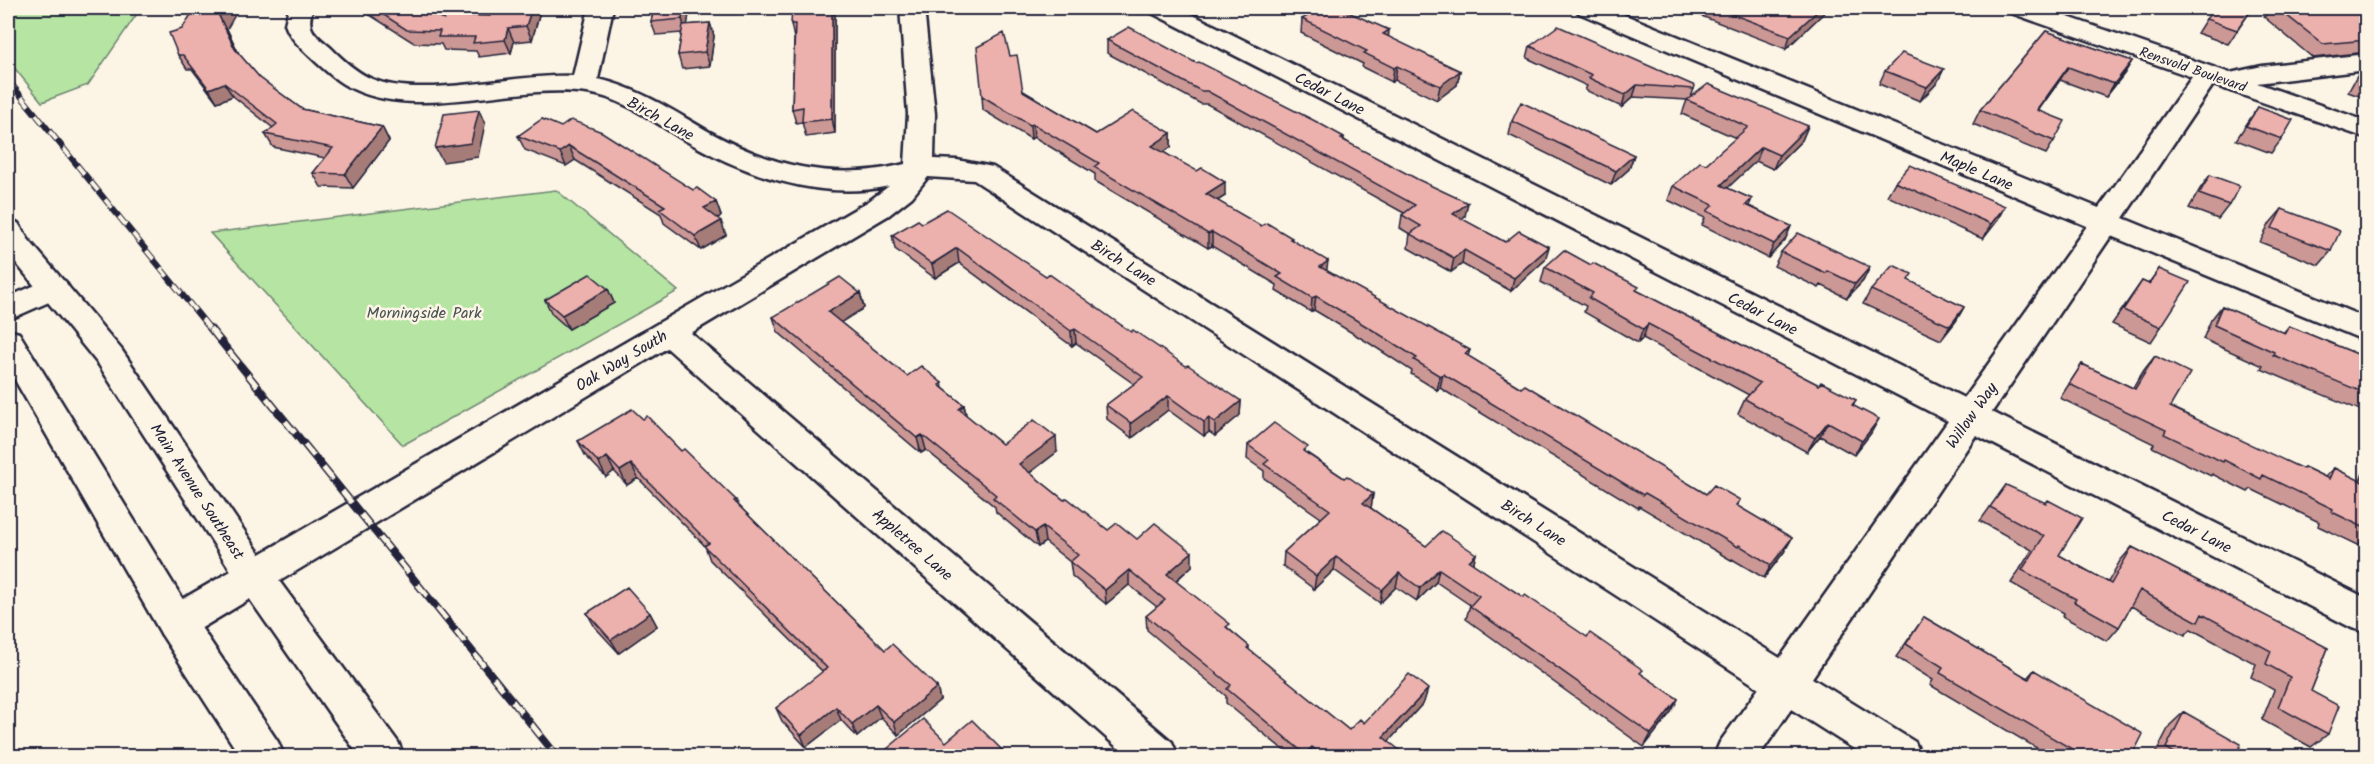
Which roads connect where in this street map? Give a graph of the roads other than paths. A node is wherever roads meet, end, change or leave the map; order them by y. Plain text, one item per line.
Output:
1 (301, 8) edge
2 (600, 8) edge
3 (912, 8) edge
4 (1161, 8) edge
5 (1588, 8) edge
6 (2020, 8) edge
7 (2059, 14) edge
8 (2367, 62) edge
9 (2218, 78) junction
10 (584, 84) junction
11 (2367, 130) edge
12 (917, 169) junction
13 (2104, 223) junction
14 (8, 230) edge
15 (54, 288) junction
16 (8, 309) edge
17 (2367, 330) edge
18 (669, 332) junction
19 (8, 341) edge
20 (1969, 417) junction
21 (255, 577) junction
22 (2367, 616) edge
23 (176, 623) junction
24 (1786, 682) junction
25 (263, 756) edge
26 (383, 756) edge
27 (1157, 756) edge
28 (1735, 756) edge
29 (1900, 756) edge

1 - 10 street, Birch Lane
2 - 10 street
3 - 12 street, Oak Way South
4 - 20 street, Cedar Lane
5 - 13 street, Maple Lane
6 - 7 street, Rensvold Boulevard
7 - 9 street, Rensvold Boulevard
8 - 9 street
9 - 11 street, Rensvold Boulevard
9 - 13 street, Willow Way
10 - 12 street, Birch Lane
12 - 18 street, Oak Way South
12 - 24 street, Birch Lane
13 - 17 street, Maple Lane
13 - 20 street, Willow Way
14 - 15 street, Main Avenue Southeast
15 - 16 street
15 - 21 street, Main Avenue Southeast
18 - 21 street, Oak Way South
18 - 27 street, Appletree Lane
19 - 23 street
20 - 22 street, Cedar Lane
20 - 24 street, Willow Way
21 - 23 street, Oak Way South
21 - 26 street, Main Avenue Southeast
23 - 25 street
24 - 28 street, Willow Way
24 - 29 street, Birch Lane

